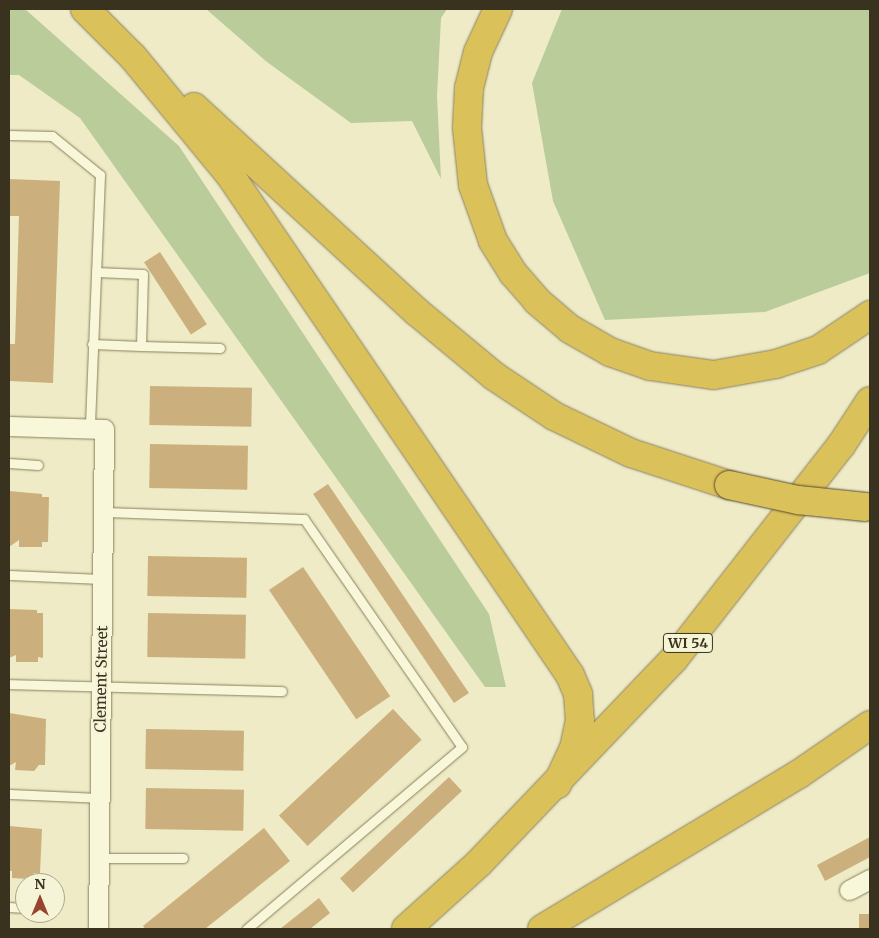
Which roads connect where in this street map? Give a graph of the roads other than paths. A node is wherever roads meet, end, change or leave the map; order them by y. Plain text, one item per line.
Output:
1 (85, 9) edge
2 (498, 9) edge
3 (133, 57) junction
4 (9, 135) edge
5 (96, 272) junction
6 (870, 315) edge
7 (92, 344) junction
8 (141, 346) junction
9 (220, 348) dead end
10 (870, 402) edge
11 (9, 426) edge
12 (97, 429) junction
13 (9, 463) edge
14 (38, 465) dead end
15 (868, 507) edge
16 (103, 512) junction
17 (9, 575) edge
18 (102, 579) junction
19 (9, 684) edge
20 (101, 686) junction
21 (282, 691) dead end
22 (870, 725) edge
23 (870, 738) edge
24 (799, 774) junction
25 (556, 784) junction
26 (9, 794) edge
27 (100, 798) junction
28 (99, 858) junction
29 (183, 858) dead end
30 (870, 878) edge
31 (849, 890) dead end
32 (98, 929) edge
33 (247, 929) edge
34 (406, 929) edge
35 (542, 929) edge

1 - 3 highway
2 - 6 highway
3 - 15 highway, bridge
3 - 25 highway
4 - 5 lane
5 - 7 lane
5 - 8 lane
7 - 8 lane
7 - 12 lane
8 - 9 lane
10 - 25 highway, WI 54
11 - 12 street
12 - 16 street, Clement Street
13 - 14 lane
16 - 18 street, Clement Street
16 - 33 lane
17 - 18 lane
18 - 20 street, Clement Street
19 - 20 lane
20 - 21 lane
20 - 27 street, Clement Street
22 - 24 highway
23 - 24 highway
24 - 35 highway
25 - 34 highway, WI 54
26 - 27 lane
27 - 28 street, Clement Street
28 - 29 lane
28 - 32 street, Clement Street
30 - 31 street

